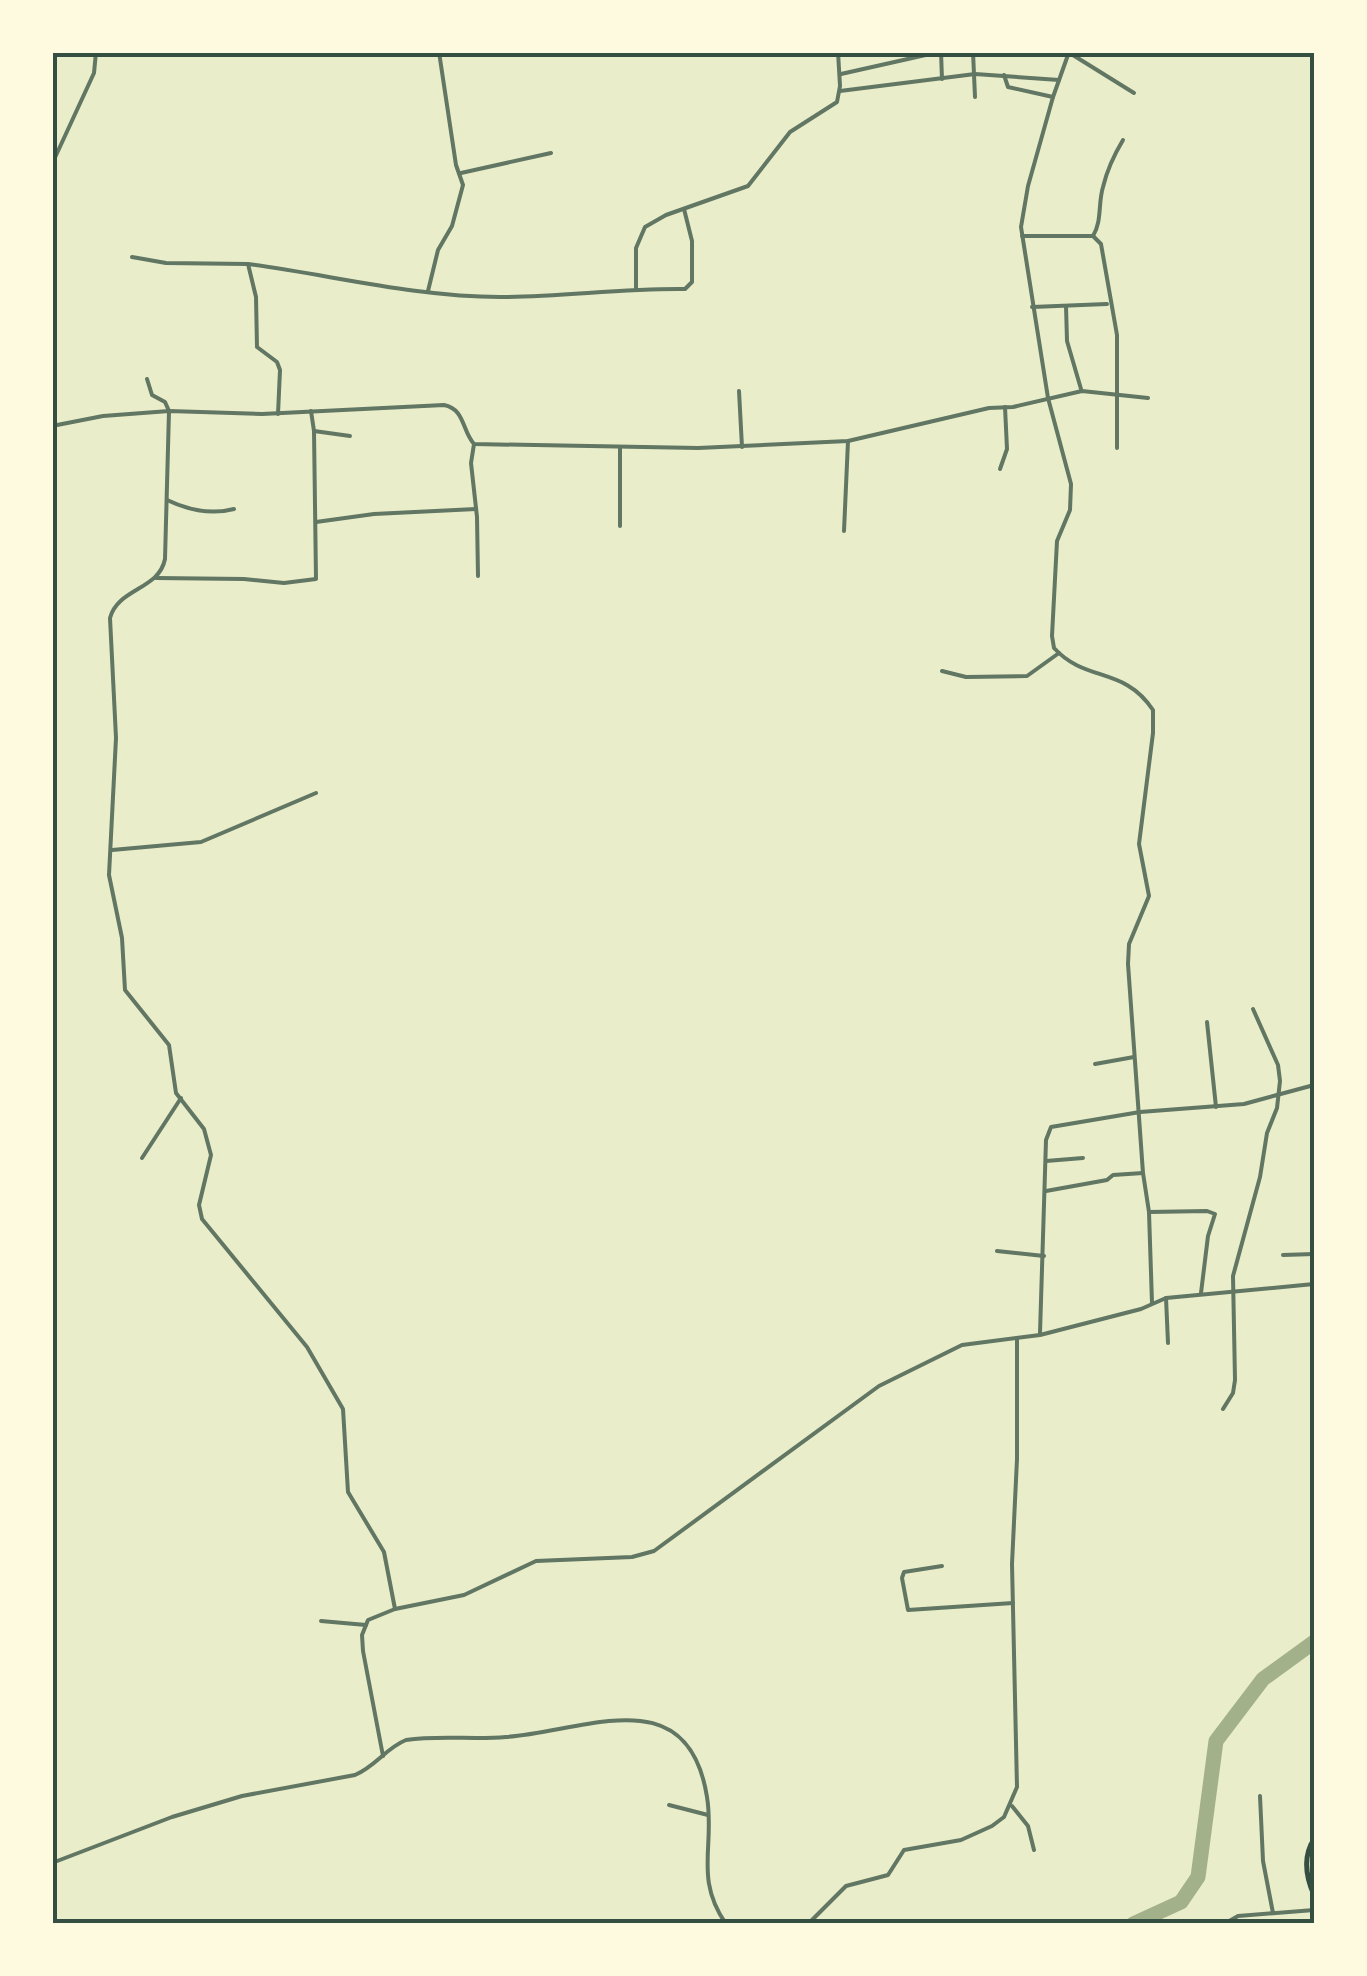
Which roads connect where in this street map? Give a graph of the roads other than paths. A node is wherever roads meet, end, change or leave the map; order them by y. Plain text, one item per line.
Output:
1 (96, 52) edge
2 (439, 52) edge
3 (838, 52) edge
4 (940, 52) edge
5 (973, 52) edge
6 (1068, 53) edge
7 (840, 74) junction
8 (976, 74) junction
9 (1004, 75) junction
10 (942, 79) junction
11 (1058, 80) junction
12 (840, 91) junction
13 (1134, 93) dead end
14 (975, 97) dead end
15 (1053, 97) junction
16 (1122, 140) dead end
17 (551, 153) dead end
18 (52, 164) edge
19 (461, 173) junction
20 (684, 208) junction
21 (1022, 236) junction
22 (1093, 236) junction
23 (132, 257) dead end
24 (248, 264) junction
25 (636, 288) junction
26 (428, 291) junction
27 (1110, 304) junction
28 (1066, 306) junction
29 (1032, 307) junction
30 (147, 379) dead end
31 (1082, 391) junction
32 (740, 392) dead end
33 (1116, 394) junction
34 (1048, 398) junction
35 (1148, 398) dead end
36 (1005, 407) junction
37 (170, 411) junction
38 (311, 411) junction
39 (278, 414) junction
40 (52, 426) edge
41 (314, 431) junction
42 (350, 436) dead end
43 (848, 441) junction
44 (474, 444) junction
45 (742, 447) junction
46 (620, 448) junction
47 (1117, 448) dead end
48 (1000, 469) dead end
49 (166, 500) junction
50 (476, 509) junction
51 (234, 510) dead end
52 (316, 522) junction
53 (620, 526) dead end
54 (844, 531) dead end
55 (478, 576) dead end
56 (156, 578) junction
57 (1059, 653) junction
58 (942, 671) dead end
59 (316, 793) dead end
60 (110, 850) junction
61 (1253, 1009) dead end
62 (1208, 1022) dead end
63 (1314, 1046) edge
64 (1134, 1056) junction
65 (1095, 1064) dead end
66 (1314, 1085) edge
67 (1279, 1096) junction
68 (182, 1098) junction
69 (1216, 1107) junction
70 (1140, 1112) junction
71 (142, 1158) dead end
72 (1082, 1158) dead end
73 (1046, 1161) junction
74 (1143, 1173) junction
75 (1044, 1192) junction
76 (1150, 1212) junction
77 (997, 1250) dead end
78 (1283, 1254) dead end
79 (1314, 1254) edge
80 (1044, 1256) junction
81 (1314, 1284) edge
82 (1232, 1290) junction
83 (1201, 1294) junction
84 (1166, 1298) junction
85 (1152, 1303) junction
86 (1040, 1335) junction
87 (1017, 1338) junction
88 (1168, 1343) dead end
89 (1223, 1409) dead end
90 (942, 1566) dead end
91 (1014, 1603) junction
92 (395, 1608) junction
93 (321, 1622) dead end
94 (366, 1625) junction
95 (383, 1756) junction
96 (1260, 1796) dead end
97 (669, 1805) dead end
98 (1012, 1806) junction
99 (708, 1815) junction
100 (1314, 1839) edge
101 (1034, 1850) dead end
102 (52, 1862) edge
103 (1314, 1895) edge
104 (1314, 1910) edge
105 (1273, 1913) junction
106 (726, 1924) edge
107 (808, 1924) edge
108 (1224, 1924) edge

1 - 18 street
2 - 19 street
3 - 7 street
4 - 7 street
4 - 10 street
5 - 8 street
6 - 11 street
6 - 13 street
7 - 12 street
8 - 9 street
8 - 10 street
8 - 14 street
9 - 11 street
9 - 15 street
10 - 12 street
11 - 15 street
12 - 20 street
15 - 21 street
16 - 22 street
17 - 19 street
19 - 26 street
20 - 25 street
20 - 25 street
21 - 22 street
21 - 29 street
22 - 27 street
23 - 24 street
24 - 26 street
24 - 39 street
25 - 26 street
27 - 28 street
27 - 33 street
28 - 29 street
28 - 31 street
29 - 34 street
30 - 37 street
31 - 33 street
31 - 34 street
32 - 45 street
33 - 35 street
33 - 47 street
34 - 36 street
34 - 57 street
36 - 43 street
36 - 48 street
37 - 39 street
37 - 40 street
37 - 49 street
38 - 39 street
38 - 41 street
38 - 44 street
41 - 42 street
41 - 52 street
43 - 45 street
43 - 54 street
44 - 46 street
44 - 50 street
45 - 46 street
46 - 53 street
49 - 51 street
49 - 56 street
50 - 52 street
50 - 55 street
52 - 56 street
56 - 60 street
57 - 58 street
57 - 64 street
59 - 60 street
60 - 68 street
61 - 67 street
62 - 69 street
63 - 66 street
64 - 65 street
64 - 70 street
66 - 67 street
67 - 69 street
67 - 82 street
68 - 71 street
68 - 92 street
69 - 70 street
70 - 73 street
70 - 74 street
72 - 73 street
73 - 75 street
74 - 75 street
74 - 76 street
75 - 80 street
76 - 83 street
76 - 85 street
77 - 80 street
78 - 79 street
80 - 86 street
81 - 82 street
82 - 83 street
82 - 89 street
83 - 84 street
84 - 85 street
84 - 88 street
85 - 86 street
86 - 87 street
87 - 91 street
87 - 92 street
90 - 91 street
91 - 98 street
92 - 94 street
93 - 94 street
94 - 95 street
95 - 99 street
95 - 102 street
96 - 105 street
97 - 99 street
98 - 101 street
98 - 107 street
99 - 106 street
100 - 103 main road
104 - 105 street
105 - 108 street

